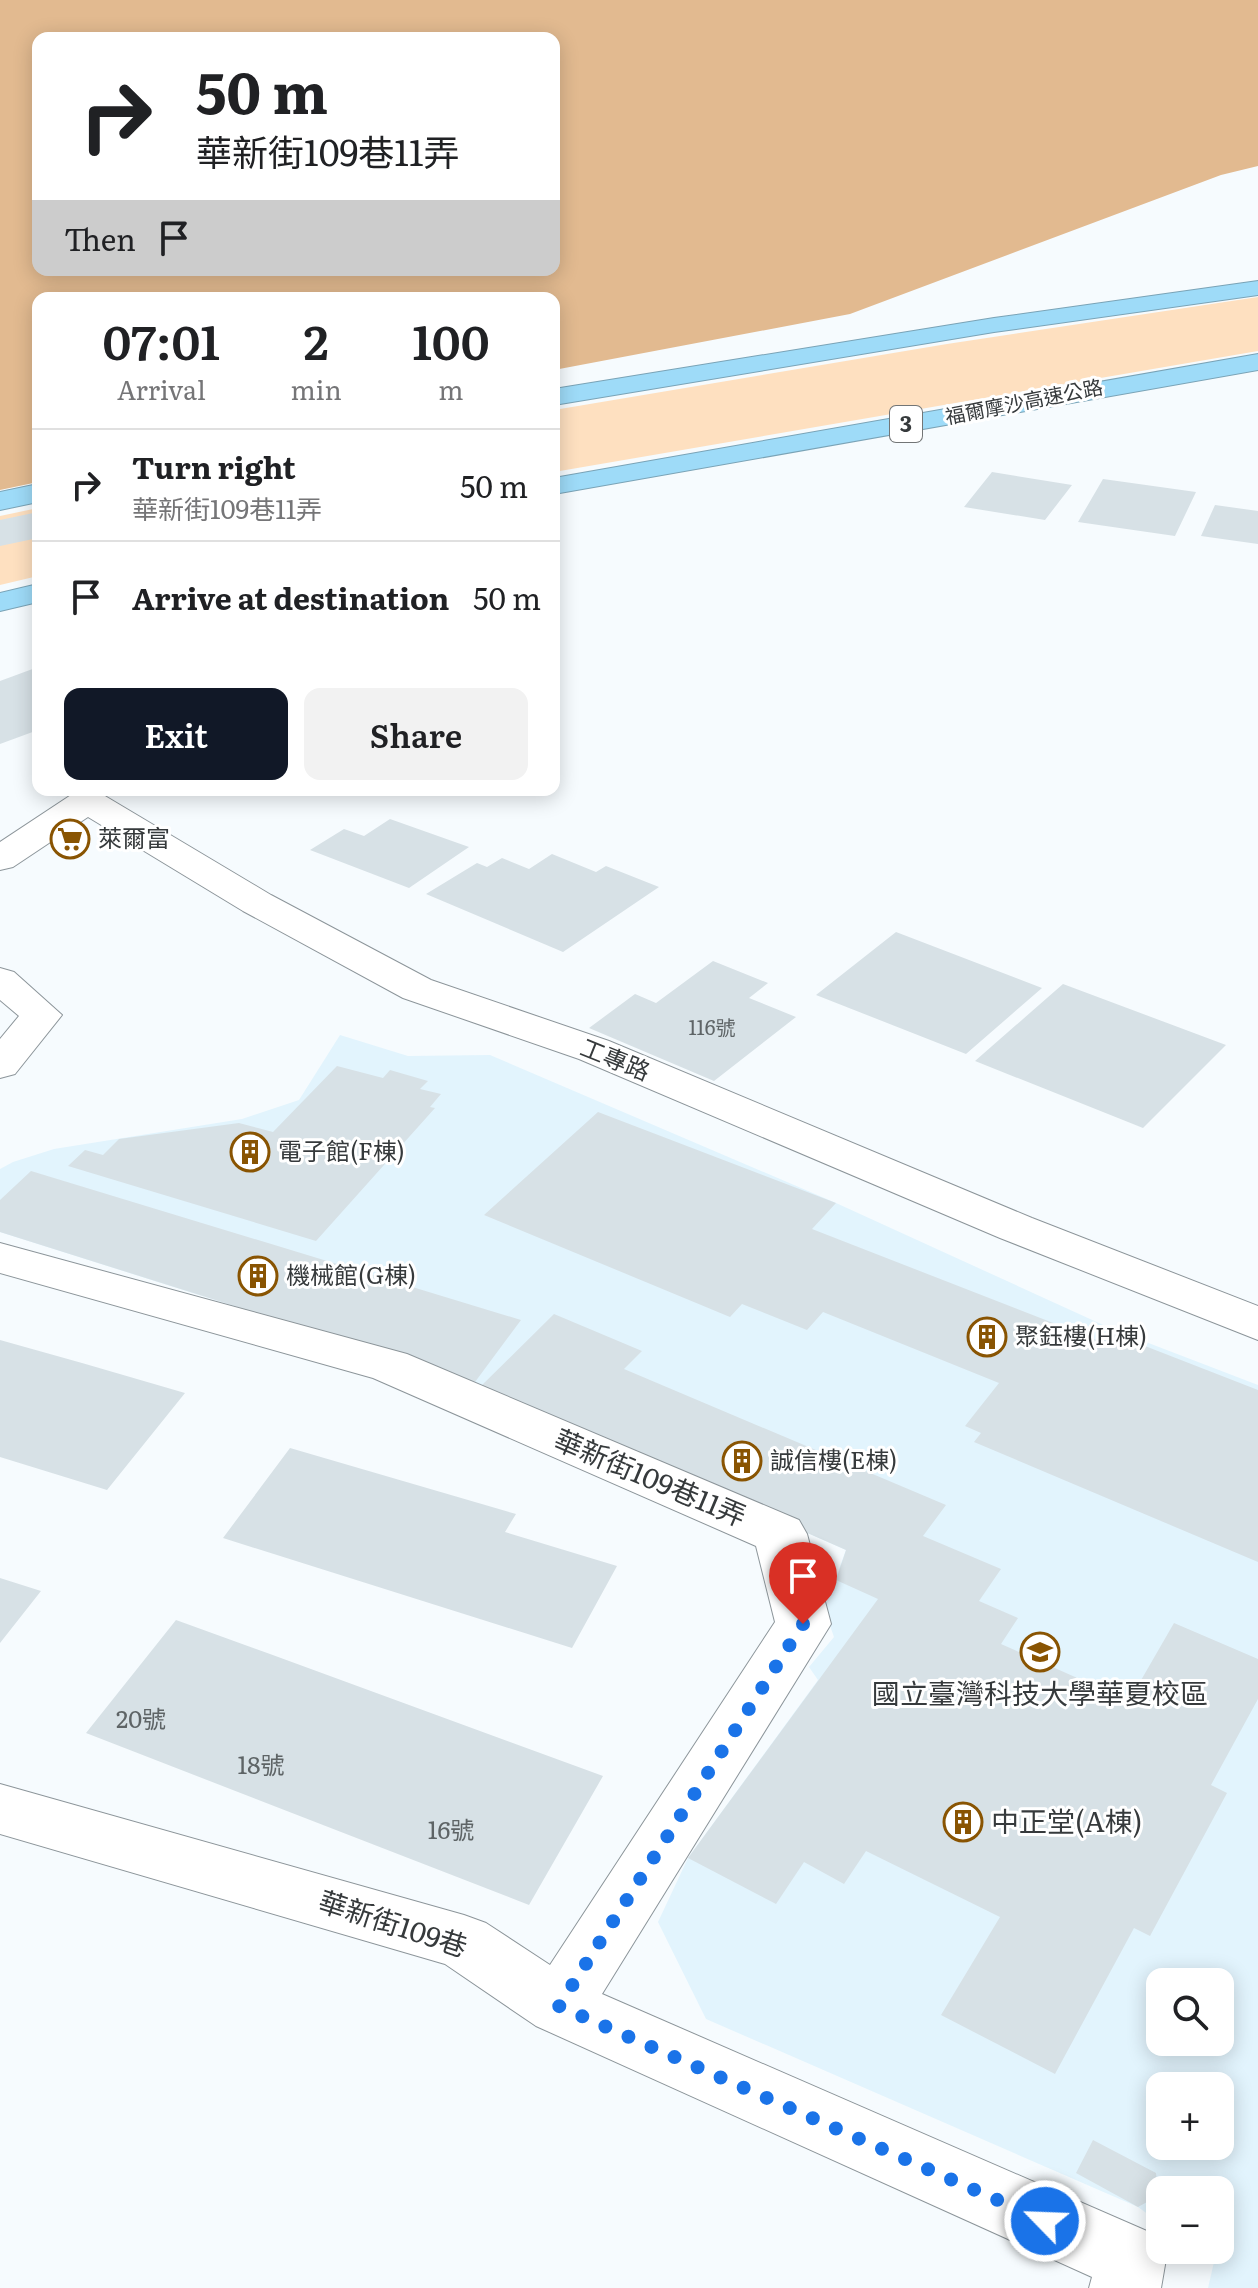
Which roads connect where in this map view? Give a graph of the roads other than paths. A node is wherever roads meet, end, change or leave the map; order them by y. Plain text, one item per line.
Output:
1 (1258, 288) edge
2 (1258, 362) edge
3 (560, 396) edge
4 (560, 485) edge
5 (32, 494) edge
6 (0, 501) edge
7 (32, 594) edge
8 (0, 602) edge
9 (0, 859) edge
10 (0, 980) edge
11 (0, 1065) edge
12 (0, 1258) edge
13 (1258, 1324) edge
14 (0, 1809) edge
15 (559, 2006) junction
16 (1125, 2288) edge

1 - 3 highway
2 - 4 highway, 福爾摩沙高速公路 / 3
5 - 6 highway
7 - 8 highway
9 - 13 street, 工專路
10 - 11 street
12 - 15 street, 華新街109巷11弄
14 - 15 street, 華新街109巷
15 - 16 street, 華新街109巷

